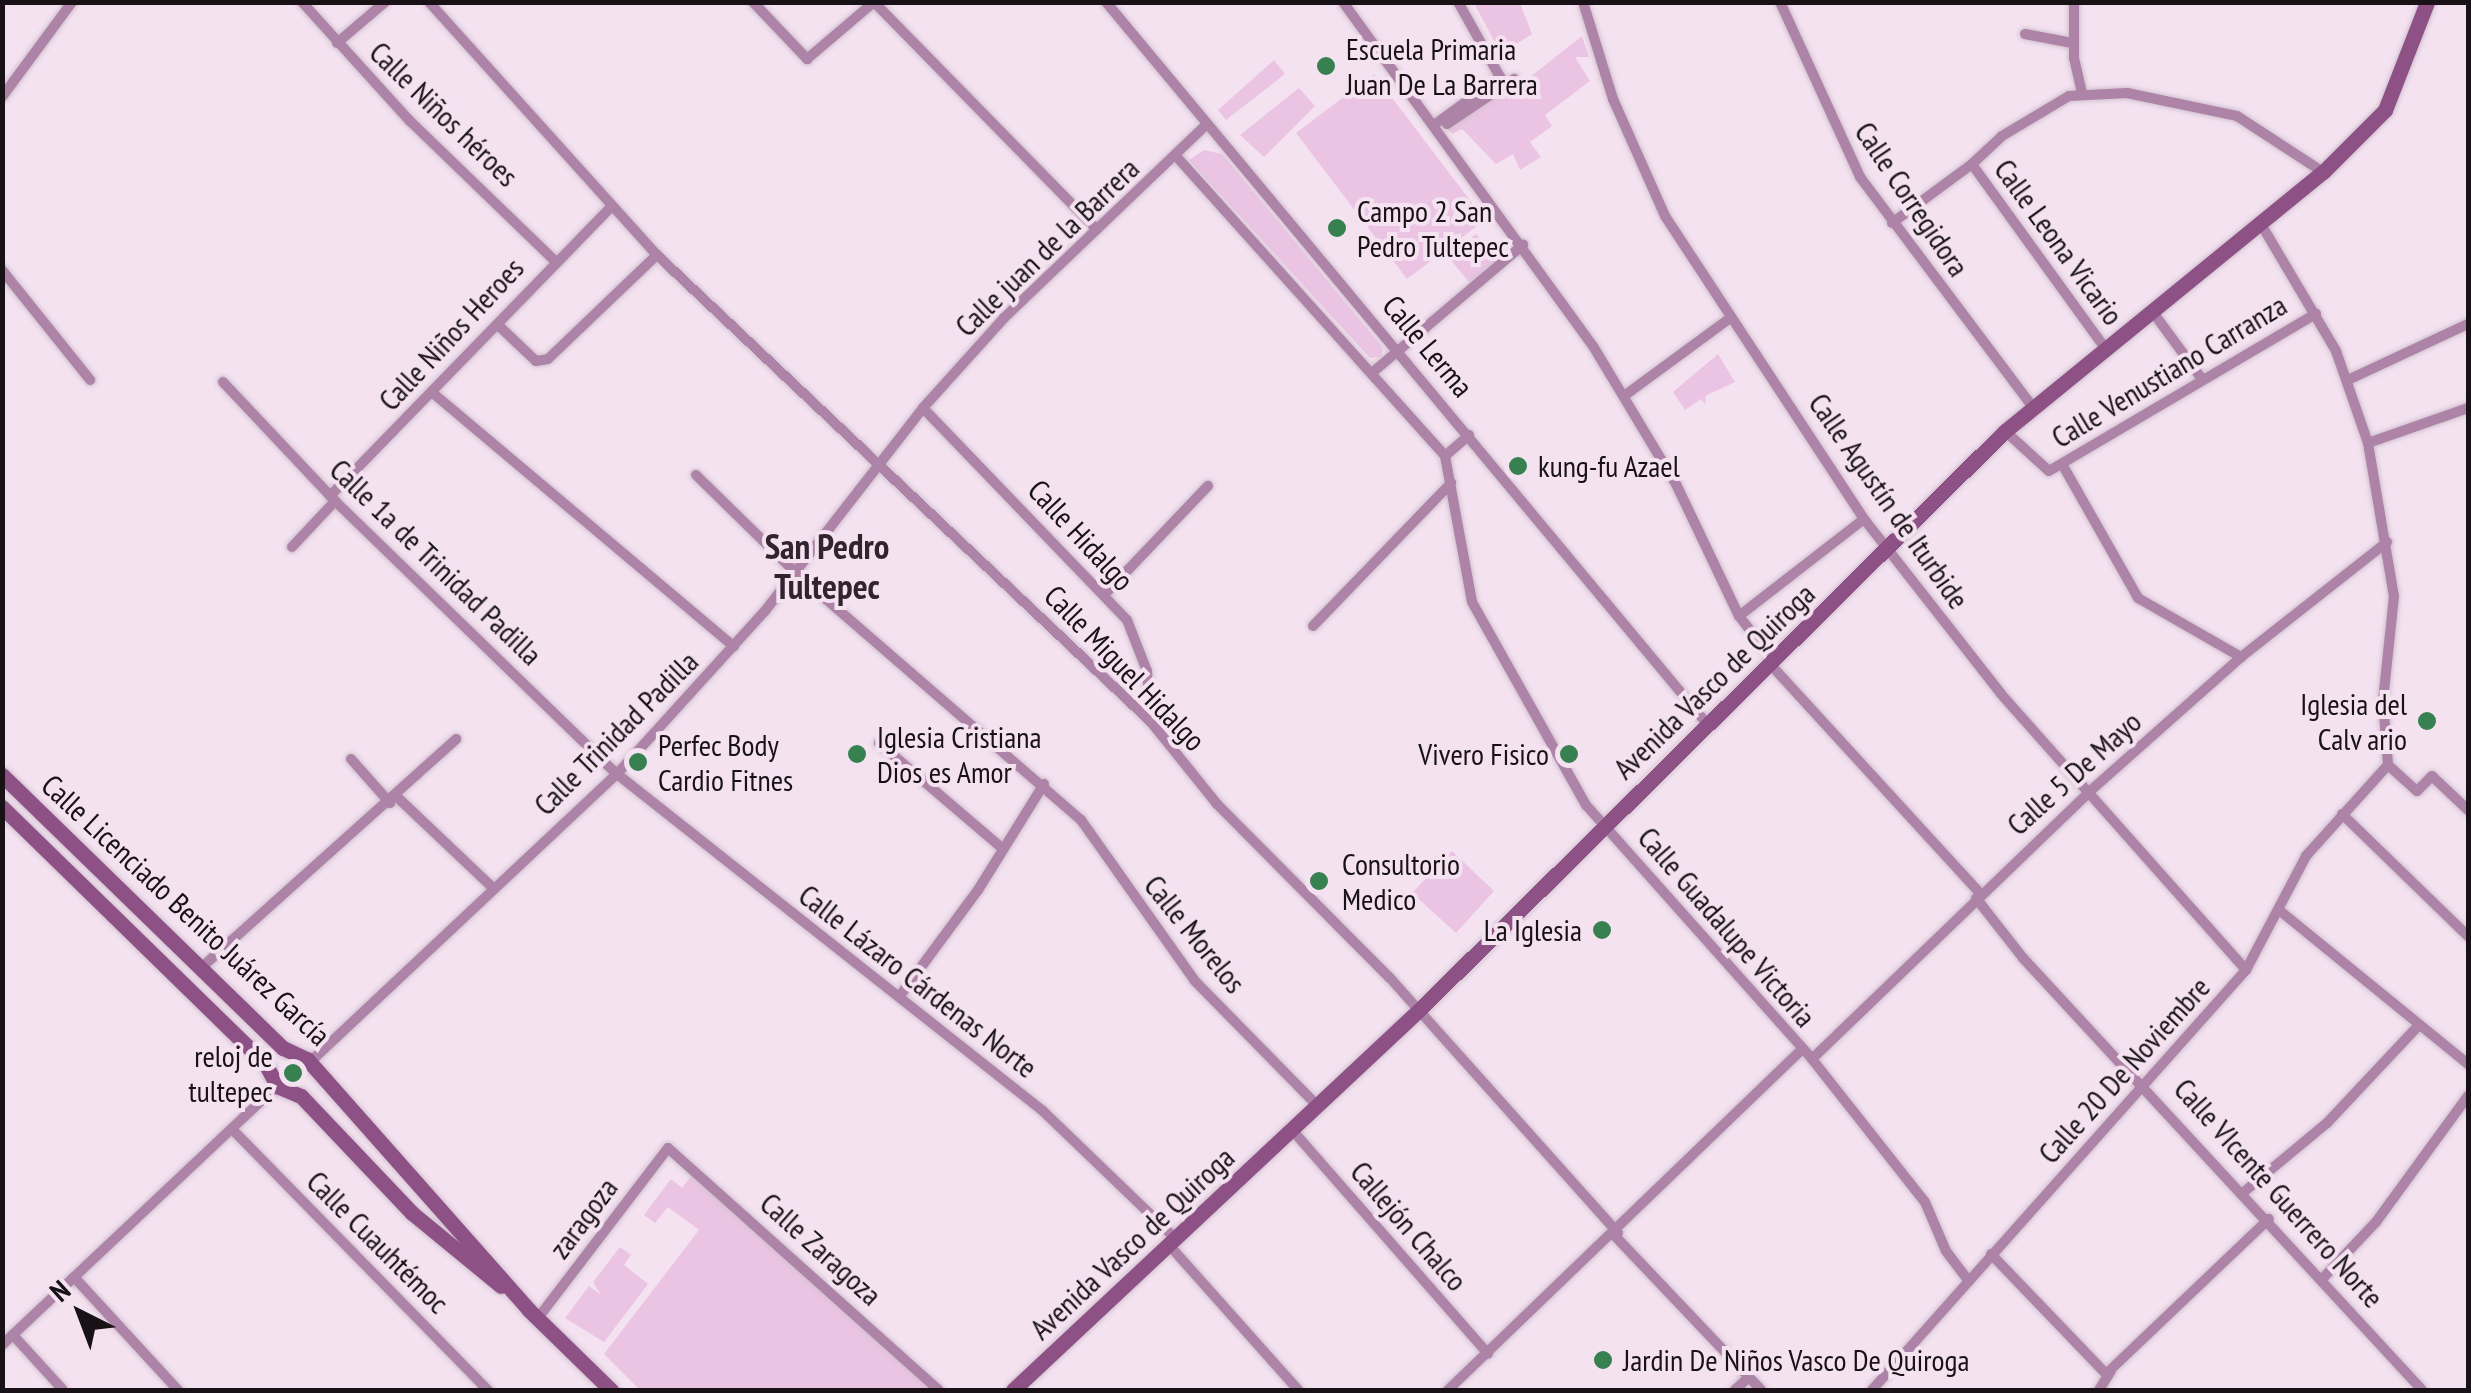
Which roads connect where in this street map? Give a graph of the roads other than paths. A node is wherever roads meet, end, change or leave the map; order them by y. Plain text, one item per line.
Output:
1 (72, 2) edge
2 (302, 2) edge
3 (385, 2) edge
4 (753, 2) edge
5 (874, 2) edge
6 (1106, 2) edge
7 (1343, 2) edge
8 (1458, 2) edge
9 (1583, 2) edge
10 (1780, 2) edge
11 (2074, 2) edge
12 (2427, 2) edge
13 (437, 5) edge
14 (2025, 34) dead end
15 (2072, 42) junction
16 (337, 43) junction
17 (1514, 78) dead end
18 (2082, 94) junction
19 (2, 97) edge
20 (1207, 124) junction
21 (1436, 128) junction
22 (1176, 156) junction
23 (1972, 164) junction
24 (2323, 172) junction
25 (610, 208) junction
26 (1892, 223) junction
27 (2261, 224) junction
28 (1096, 229) junction
29 (1523, 245) junction
30 (657, 254) junction
31 (554, 260) junction
32 (2, 270) edge
33 (2152, 311) junction
34 (2316, 314) junction
35 (1729, 319) junction
36 (2468, 324) edge
37 (499, 326) junction
38 (2105, 348) junction
39 (1400, 351) junction
40 (1372, 372) junction
41 (2202, 379) junction
42 (2350, 379) junction
43 (90, 380) dead end
44 (222, 382) dead end
45 (434, 394) junction
46 (1624, 396) junction
47 (2033, 407) junction
48 (924, 408) junction
49 (2468, 408) edge
50 (2005, 432) junction
51 (1470, 436) junction
52 (2368, 442) junction
53 (1446, 456) junction
54 (884, 463) junction
55 (2062, 464) junction
56 (696, 475) dead end
57 (1452, 483) junction
58 (1208, 486) dead end
59 (333, 498) junction
60 (1864, 519) junction
61 (2387, 542) junction
62 (292, 547) dead end
63 (1888, 552) junction
64 (796, 574) junction
65 (1106, 593) junction
66 (1740, 616) junction
67 (1313, 626) dead end
68 (734, 647) junction
69 (2240, 657) junction
70 (1773, 663) junction
71 (1151, 722) junction
72 (1708, 725) junction
73 (456, 740) dead end
74 (878, 743) dead end
75 (351, 759) dead end
76 (2388, 764) junction
77 (618, 774) junction
78 (2, 775) edge
79 (1044, 784) junction
80 (2088, 793) junction
81 (26, 798) junction
82 (393, 799) junction
83 (2468, 810) edge
84 (6, 811) edge
85 (2342, 814) junction
86 (1606, 826) junction
87 (1002, 848) junction
88 (493, 888) junction
89 (1978, 896) junction
90 (2278, 910) junction
91 (2468, 936) edge
92 (202, 968) junction
93 (2246, 970) junction
94 (900, 997) junction
95 (1419, 1010) junction
96 (2418, 1026) junction
97 (284, 1048) junction
98 (1800, 1051) junction
99 (1812, 1058) junction
100 (310, 1062) junction
101 (2468, 1064) edge
102 (266, 1066) junction
103 (318, 1078) junction
104 (278, 1086) junction
105 (2146, 1086) junction
106 (301, 1096) junction
107 (2468, 1096) edge
108 (1318, 1106) junction
109 (232, 1130) junction
110 (1292, 1131) junction
111 (668, 1148) joint
112 (2244, 1191) junction
113 (2268, 1219) junction
114 (1617, 1235) junction
115 (1173, 1242) junction
116 (1991, 1254) junction
117 (74, 1277) junction
118 (2324, 1277) junction
119 (1970, 1281) junction
120 (534, 1314) junction
121 (13, 1336) junction
122 (2, 1344) edge
123 (1488, 1354) junction
124 (2109, 1373) junction
125 (1749, 1377) junction
126 (63, 1390) edge
127 (178, 1390) edge
128 (488, 1390) edge
129 (611, 1390) edge
130 (939, 1390) edge
131 (1013, 1390) edge
132 (1298, 1390) edge
133 (1448, 1390) edge
134 (1735, 1390) edge
135 (1762, 1390) edge
136 (1872, 1390) edge
137 (2099, 1390) edge
138 (2422, 1390) edge

1 - 19 street
2 - 16 street, Calle Niños héroes
3 - 16 street
4 - 5 street
5 - 28 street
6 - 20 street, Calle Lerma
7 - 21 street, Calle VIcente Guerrero Norte
8 - 21 street
9 - 35 street, Calle Agustín de Iturbide
10 - 26 street, Calle Corregidora
11 - 15 street
12 - 24 street, Avenida Vasco de Quiroga
13 - 25 street, Calle Miguel Hidalgo
14 - 15 street
15 - 18 street
16 - 31 street, Calle Niños héroes
17 - 21 street
18 - 23 street, Calle Leona Vicario
18 - 24 street, Calle Leona Vicario
20 - 22 street, Calle juan de la Barrera
20 - 39 street, Calle Lerma
21 - 29 street, Calle VIcente Guerrero Norte
22 - 28 street, Calle juan de la Barrera
22 - 40 street, Calle Guadalupe Victoria
23 - 26 street, Calle Leona Vicario
23 - 38 street, Calle Leona Vicario
24 - 27 street, Avenida Vasco de Quiroga
25 - 30 street, Calle Miguel Hidalgo
25 - 31 street, Calle Niños Heroes
26 - 47 street, Calle Corregidora
27 - 33 street, Avenida Vasco de Quiroga
27 - 34 street
28 - 48 street, Calle juan de la Barrera
29 - 39 street
29 - 46 street, Calle VIcente Guerrero Norte
30 - 37 street
30 - 54 street, Calle Miguel Hidalgo
31 - 37 street, Calle Niños Heroes
32 - 43 street
33 - 38 street, Avenida Vasco de Quiroga
33 - 41 street
34 - 41 street, Calle Venustiano Carranza
34 - 42 street
35 - 46 street
35 - 60 street, Calle Agustín de Iturbide
36 - 42 street
37 - 45 street, Calle Niños Heroes
38 - 47 street, Avenida Vasco de Quiroga
39 - 40 street
39 - 51 street, Calle Lerma
40 - 53 street, Calle Guadalupe Victoria
41 - 55 street, Calle Venustiano Carranza
42 - 52 street
44 - 59 street, Calle 1a de Trinidad Padilla
45 - 59 street, Calle Niños Heroes
45 - 68 street
46 - 66 street, Calle VIcente Guerrero Norte
47 - 50 street, Avenida Vasco de Quiroga
48 - 54 street, Calle Trinidad Padilla
48 - 65 street, Calle Hidalgo
49 - 52 street
50 - 55 street, Calle Venustiano Carranza
50 - 63 street, Avenida Vasco de Quiroga
51 - 53 street
51 - 72 street, Calle Lerma
52 - 61 street
53 - 57 street, Calle Guadalupe Victoria
54 - 64 street, Calle Trinidad Padilla
54 - 71 street, Calle Miguel Hidalgo
55 - 69 street
56 - 64 street, Calle Morelos
57 - 67 street
57 - 86 street, Calle Guadalupe Victoria
58 - 65 street
59 - 62 street, Calle Niños Heroes
59 - 77 street, Calle 1a de Trinidad Padilla
60 - 63 street, Calle Agustín de Iturbide
60 - 66 street
61 - 69 street, Calle 5 De Mayo
61 - 76 street
63 - 70 street, Avenida Vasco de Quiroga
63 - 80 street, Calle Agustín de Iturbide
64 - 68 street, Calle Trinidad Padilla
64 - 79 street, Calle Morelos
65 - 71 street, Calle Hidalgo
66 - 70 street, Calle VIcente Guerrero Norte
68 - 77 street, Calle Trinidad Padilla
69 - 80 street, Calle 5 De Mayo
70 - 72 street, Avenida Vasco de Quiroga
70 - 89 street, Calle VIcente Guerrero Norte
71 - 95 street, Calle Miguel Hidalgo
72 - 86 street, Avenida Vasco de Quiroga
73 - 82 street
74 - 87 street
75 - 82 street
76 - 83 street
76 - 85 street, Calle 20 De Noviembre
77 - 88 street, Calle Trinidad Padilla
77 - 94 street, Calle Lázaro Cárdenas Norte
78 - 81 street, Calle Licenciado Benito Juárez García
79 - 87 street
79 - 108 street, Calle Morelos
80 - 89 street, Calle 5 De Mayo
80 - 93 street, Calle Agustín de Iturbide
81 - 84 street
81 - 92 street, Calle Licenciado Benito Juárez García
82 - 88 street
82 - 92 street
84 - 102 street, Calle Licenciado Benito Juárez García
85 - 90 street, Calle 20 De Noviembre
85 - 91 street
86 - 95 street, Avenida Vasco de Quiroga
86 - 98 street, Calle Guadalupe Victoria
87 - 94 street
88 - 100 street, Calle Trinidad Padilla
89 - 99 street, Calle 5 De Mayo
89 - 105 street, Calle VIcente Guerrero Norte
90 - 93 street, Calle 20 De Noviembre
90 - 96 street
92 - 97 street, Calle Licenciado Benito Juárez García
93 - 105 street, Calle 20 De Noviembre
94 - 115 street, Calle Lázaro Cárdenas Norte
95 - 108 street, Avenida Vasco de Quiroga
95 - 114 street, Calle Miguel Hidalgo
96 - 101 street
96 - 112 street
97 - 100 street, Calle Licenciado Benito Juárez García
97 - 102 street
98 - 99 street, Calle Guadalupe Victoria
98 - 114 street
99 - 119 street, Calle Guadalupe Victoria
100 - 103 street, Calle Licenciado Benito Juárez García
102 - 104 street, Calle Licenciado Benito Juárez García
103 - 106 street
103 - 120 street, Calle Licenciado Benito Juárez García
104 - 106 street, Calle Licenciado Benito Juárez García
104 - 109 street
105 - 112 street, Calle VIcente Guerrero Norte
105 - 116 street, Calle 20 De Noviembre
106 - 120 street, Calle Licenciado Benito Juárez García
107 - 118 street
108 - 110 street, Avenida Vasco de Quiroga
109 - 117 street
109 - 128 street, Calle Cuauhtémoc
110 - 115 street, Avenida Vasco de Quiroga
110 - 123 street, Callejón Chalco
111 - 120 street, zaragoza
111 - 130 street, Calle Zaragoza
112 - 113 street, Calle VIcente Guerrero Norte
113 - 118 street, Calle VIcente Guerrero Norte
113 - 124 street
114 - 123 street
114 - 125 street, Calle Miguel Hidalgo
115 - 131 street, Avenida Vasco de Quiroga
115 - 132 street, Calle Lázaro Cárdenas Norte
116 - 119 street, Calle 20 De Noviembre
116 - 124 street
117 - 121 street
117 - 127 street
118 - 138 street, Calle VIcente Guerrero Norte
119 - 136 street, Calle 20 De Noviembre
120 - 129 street, Calle Licenciado Benito Juárez García
121 - 122 street
121 - 126 street
123 - 133 street
124 - 137 street
125 - 134 street
125 - 135 street, Calle Miguel Hidalgo

